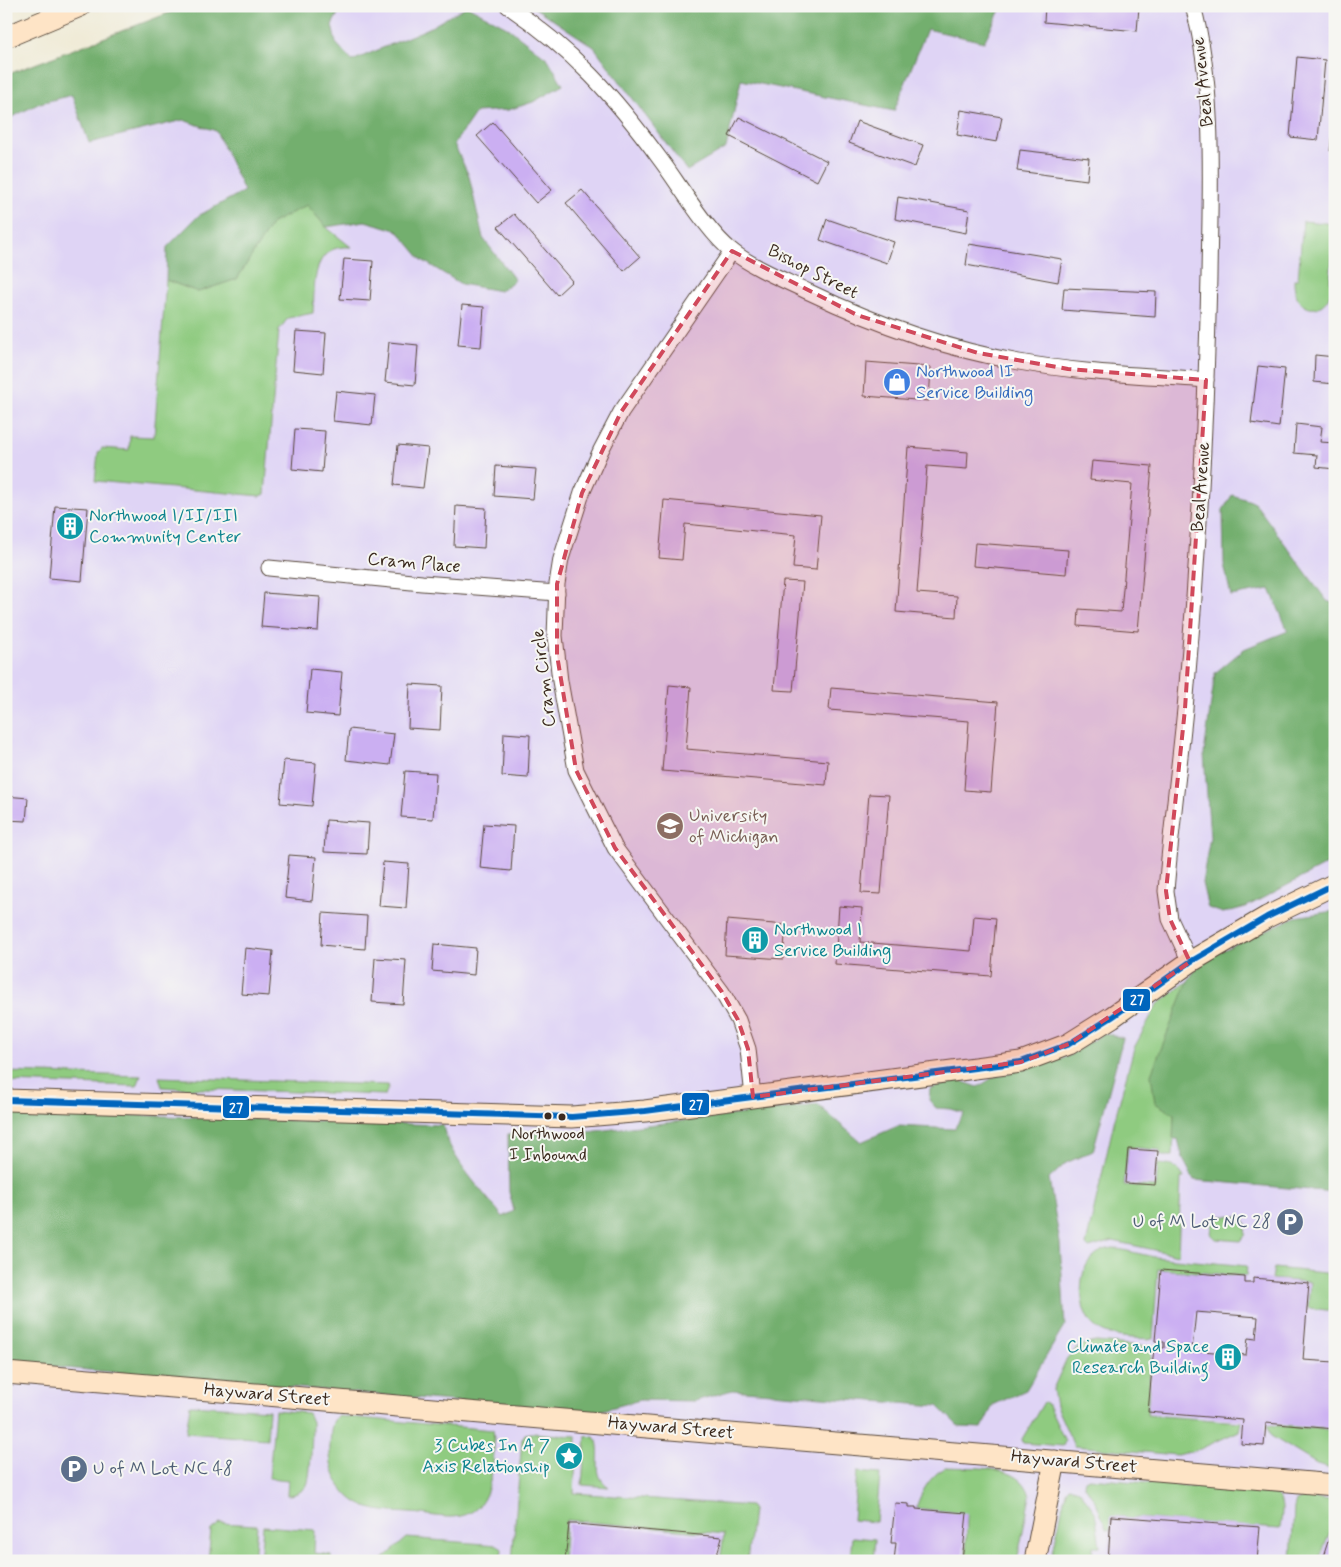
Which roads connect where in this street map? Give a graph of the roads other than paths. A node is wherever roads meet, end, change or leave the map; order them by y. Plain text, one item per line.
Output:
1 (80, 6) edge
2 (508, 6) edge
3 (1193, 6) edge
4 (6, 37) edge
5 (732, 251) junction
6 (1206, 380) junction
7 (269, 568) dead end
8 (557, 593) junction
9 (1335, 884) edge
10 (1190, 962) junction
11 (753, 1097) junction
12 (6, 1100) edge
13 (6, 1373) edge
14 (1055, 1461) junction
15 (1335, 1485) edge
16 (1035, 1561) edge

1 - 4 street
2 - 5 street, Bishop Street
3 - 6 street, Beal Avenue
5 - 6 street, Bishop Street
5 - 8 street, Cram Circle
6 - 10 street, Beal Avenue
7 - 8 street, Cram Place
8 - 11 street, Cram Circle
9 - 10 street
10 - 11 street
11 - 12 street
13 - 14 street, Hayward Street
14 - 15 street, Hayward Street
14 - 16 street

